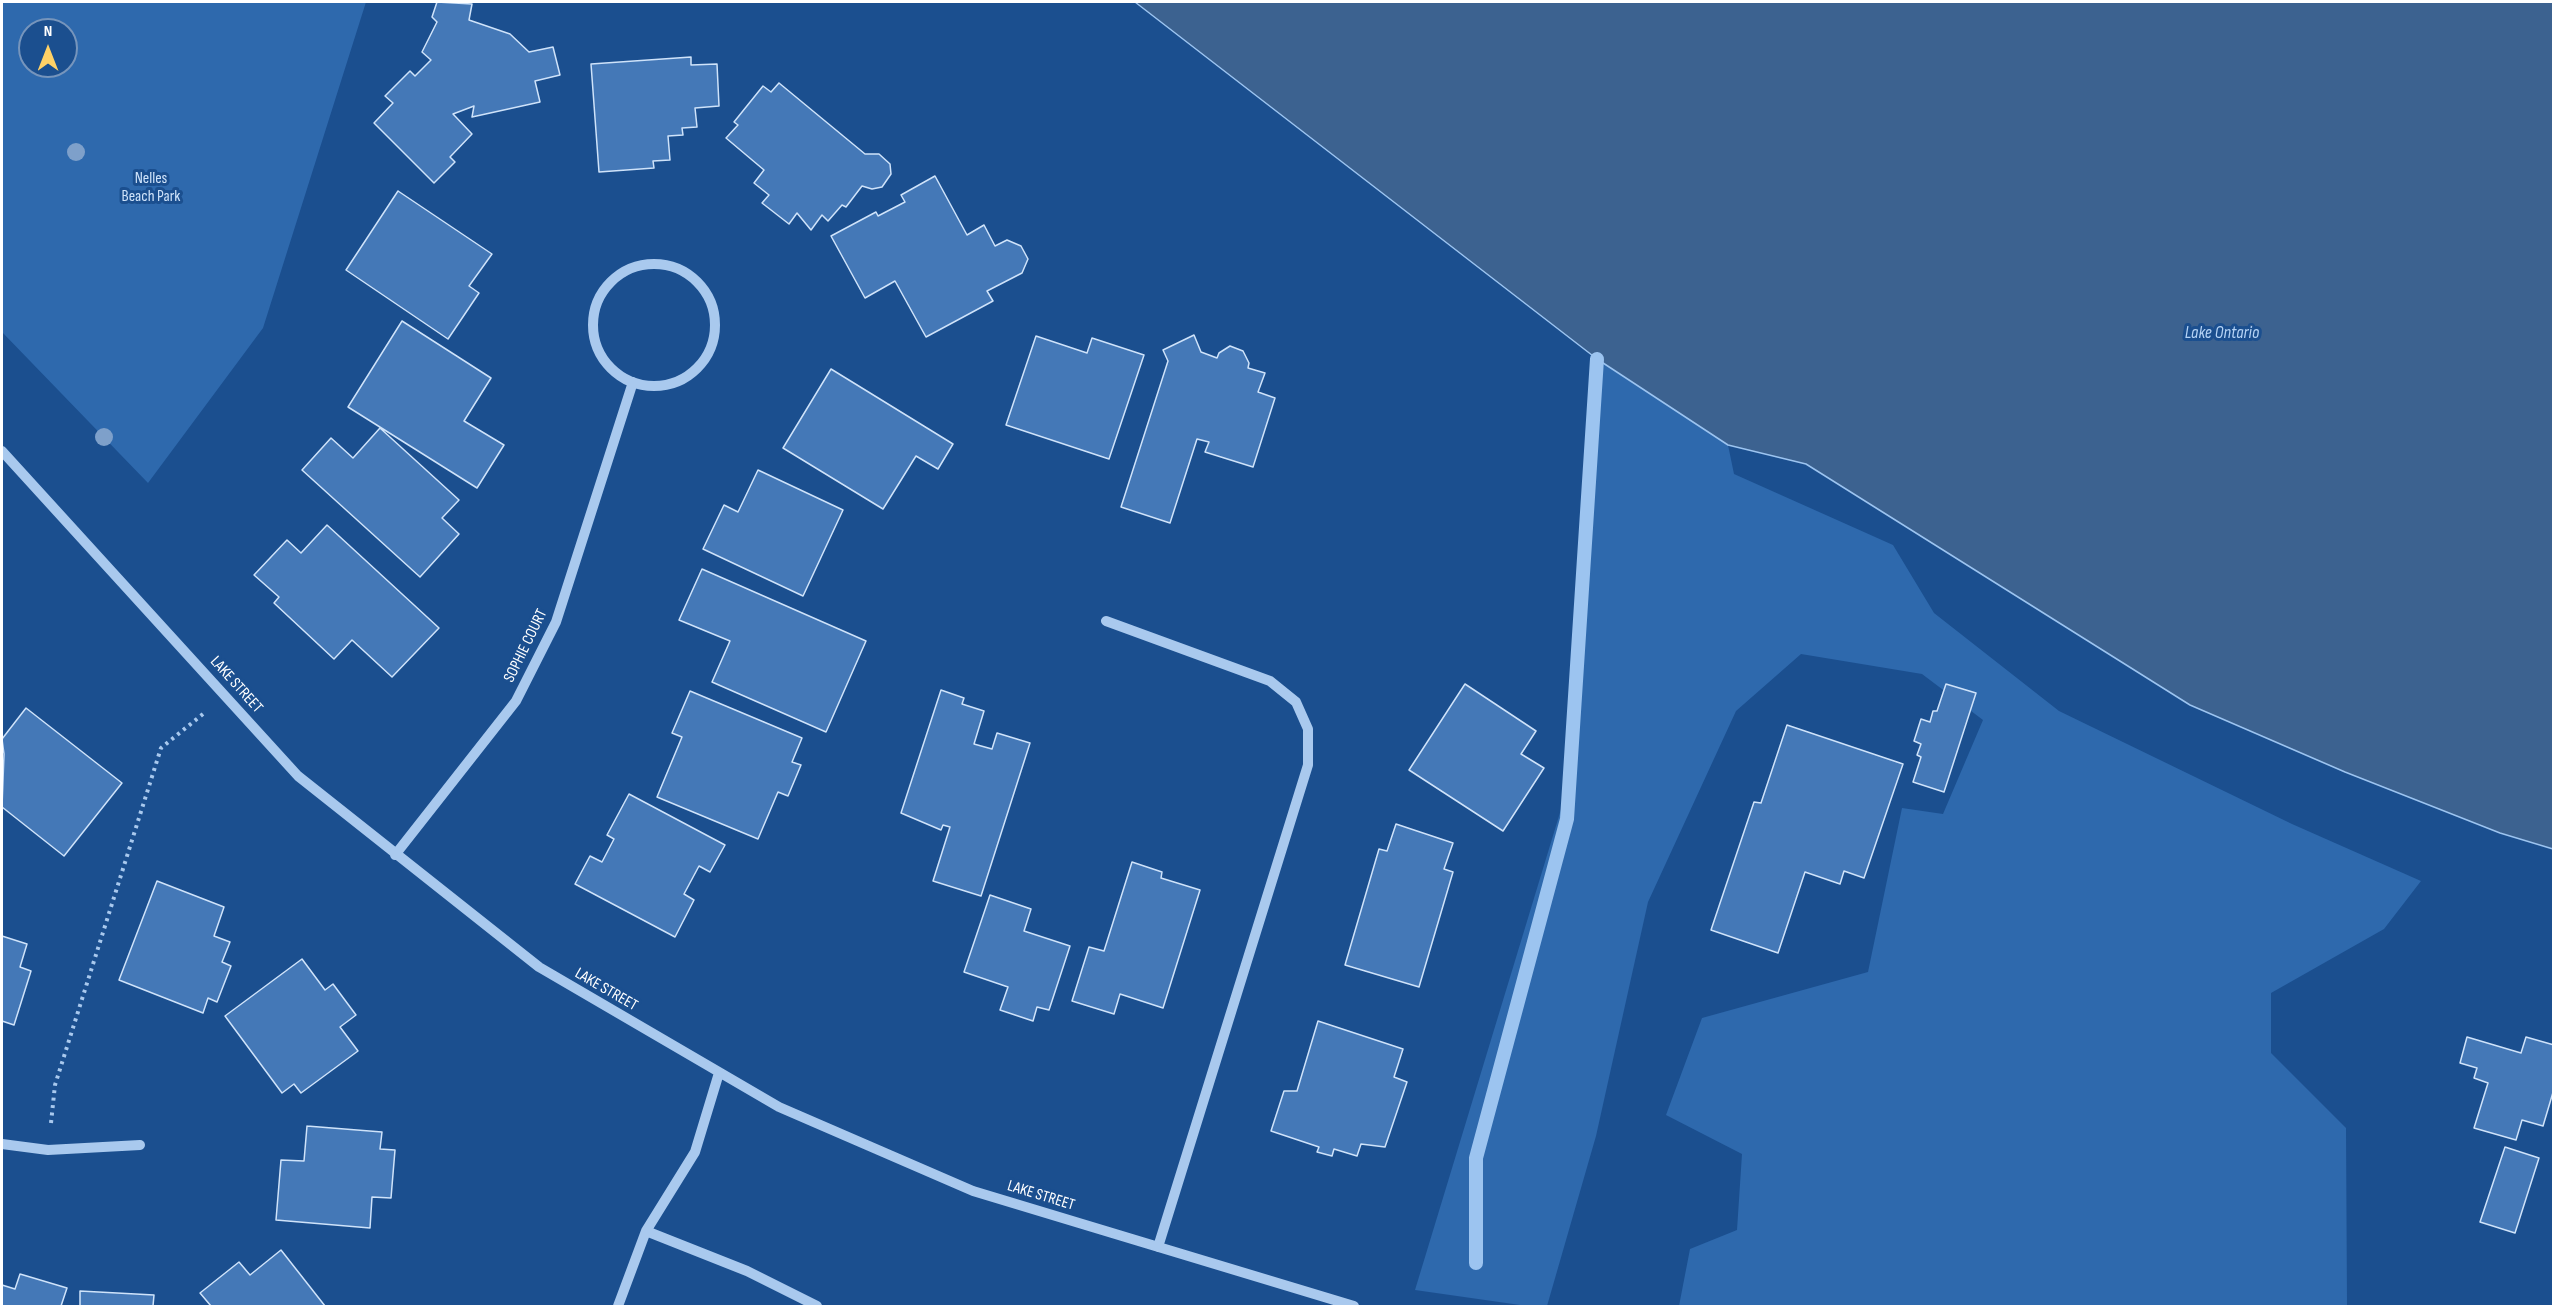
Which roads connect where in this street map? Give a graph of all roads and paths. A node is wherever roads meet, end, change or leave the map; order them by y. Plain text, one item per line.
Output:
1 (633, 382) junction
2 (2, 450) edge
3 (1106, 621) dead end
4 (226, 696) junction
5 (395, 855) junction
6 (719, 1073) junction
7 (2, 1144) edge
8 (140, 1145) dead end
9 (48, 1150) junction
10 (646, 1231) junction
11 (1158, 1247) junction
12 (618, 1306) edge
13 (817, 1306) edge
14 (1354, 1306) edge

1 - 1 street
1 - 5 street, SOPHIE COURT
2 - 4 street, LAKE STREET
3 - 11 street
4 - 5 street, LAKE STREET
4 - 9 path
5 - 6 street, LAKE STREET
6 - 10 street
6 - 11 street, LAKE STREET
7 - 9 street
8 - 9 street
10 - 12 street
10 - 13 street
11 - 14 street, LAKE STREET

